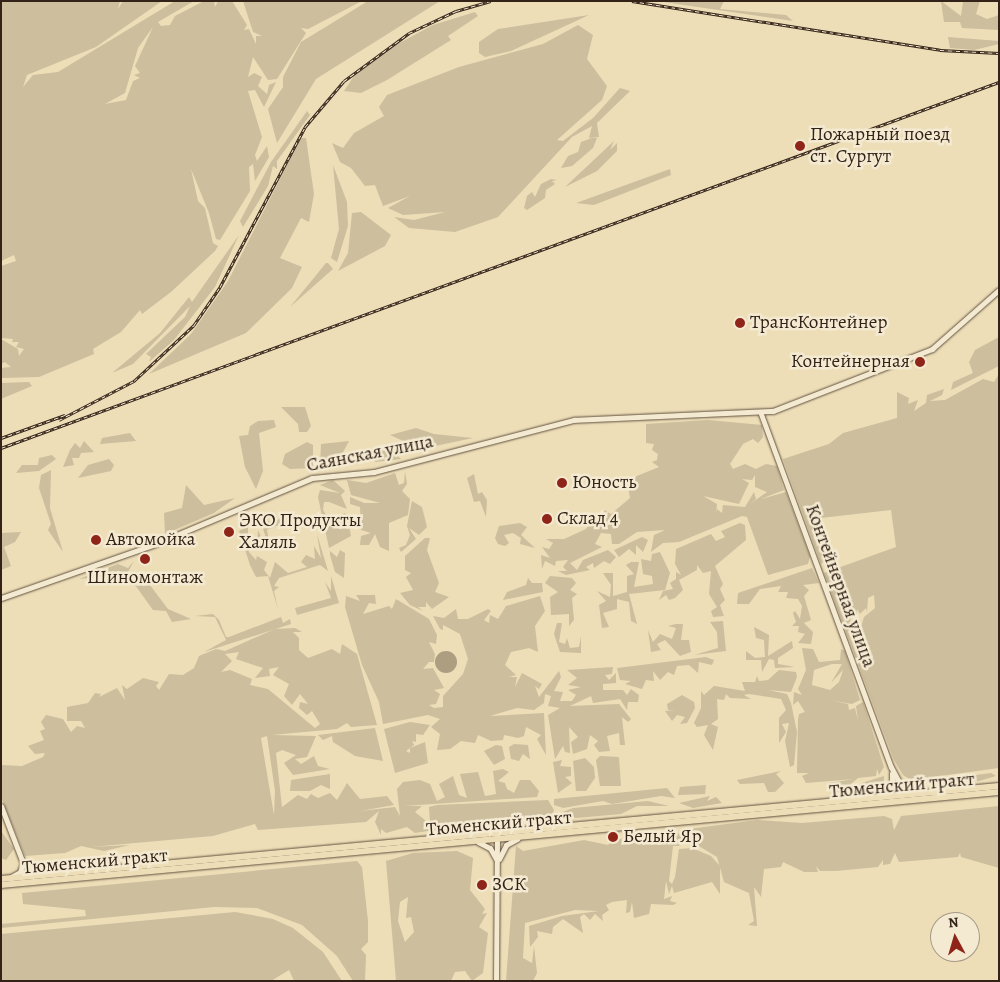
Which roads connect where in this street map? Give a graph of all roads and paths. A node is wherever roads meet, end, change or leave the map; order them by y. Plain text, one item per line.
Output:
1 (999, 290) edge
2 (761, 414) junction
3 (1, 598) edge
4 (891, 768) junction
5 (999, 786) edge
6 (999, 792) edge
7 (914, 794) junction
8 (880, 797) junction
9 (1, 806) edge
10 (497, 836) junction
11 (521, 838) junction
12 (474, 841) junction
13 (498, 862) junction
14 (23, 863) junction
15 (62, 874) junction
16 (2, 881) edge
17 (496, 981) edge

1 - 2 street, Саянская улица
2 - 3 street, Саянская улица
2 - 4 street, Контейнерная улица
4 - 7 street, Контейнерная улица
4 - 8 street, Контейнерная улица
5 - 7 main road, Тюменский тракт
6 - 11 main road, Тюменский тракт
7 - 8 main road, Тюменский тракт
8 - 10 main road, Тюменский тракт
9 - 14 street
10 - 11 main road, Тюменский тракт
10 - 12 main road, Тюменский тракт
10 - 13 street
10 - 15 main road, Тюменский тракт
11 - 13 street
12 - 13 street
12 - 16 main road, Тюменский тракт
13 - 17 street
14 - 15 street
14 - 16 street
15 - 16 main road, Тюменский тракт

